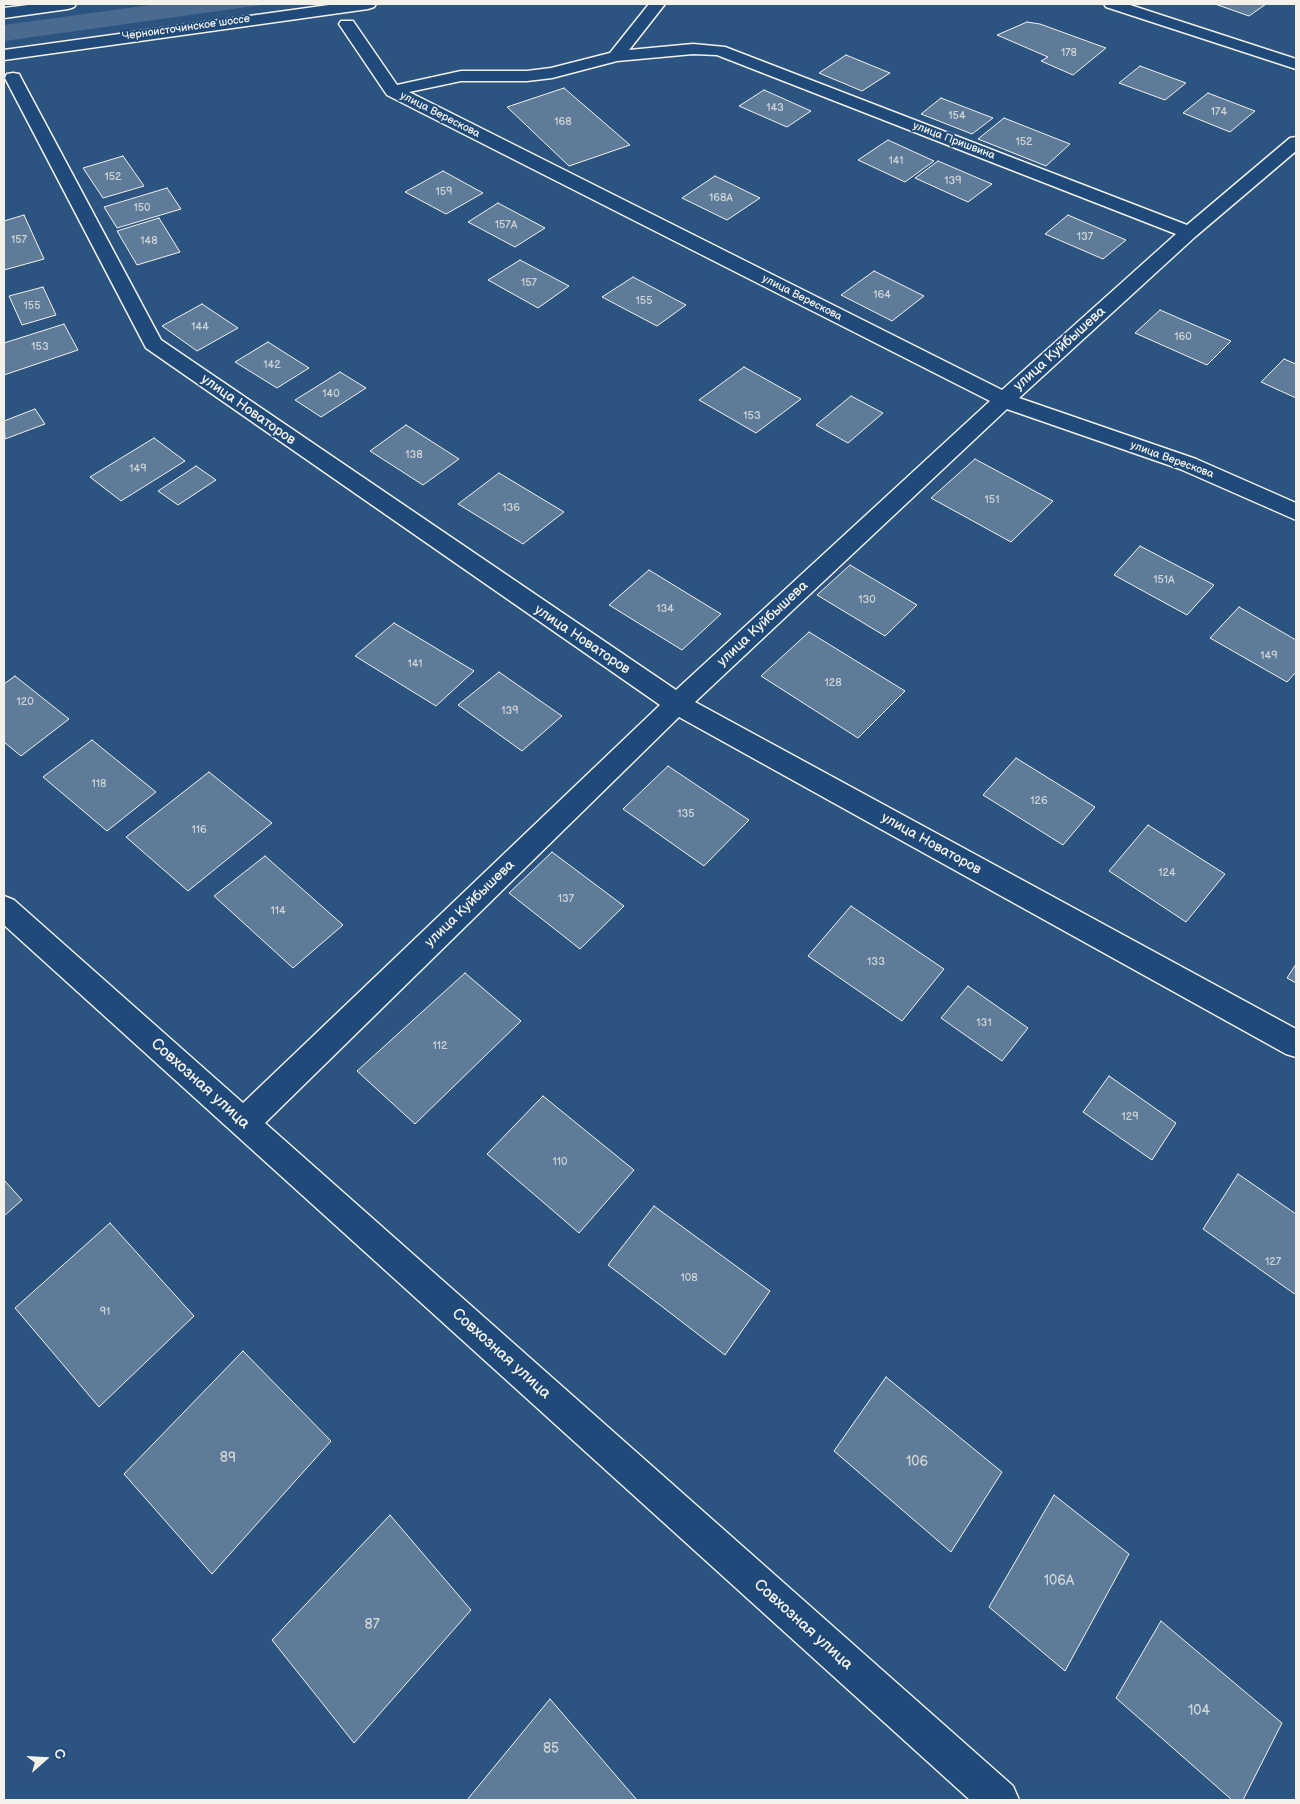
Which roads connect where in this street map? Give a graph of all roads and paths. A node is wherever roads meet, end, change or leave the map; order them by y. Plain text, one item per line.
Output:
1 (68, 4) edge
2 (368, 4) edge
3 (657, 4) edge
4 (1112, 4) edge
5 (4, 13) edge
6 (347, 24) dead end
7 (4, 55) edge
8 (616, 56) junction
9 (1296, 64) edge
10 (13, 78) dead end
11 (393, 91) junction
12 (1296, 142) edge
13 (1189, 232) junction
14 (1004, 400) junction
15 (1296, 512) edge
16 (677, 704) junction
17 (4, 908) edge
18 (1296, 1044) edge
19 (244, 1123) junction
20 (999, 1800) edge

1 - 5 street
2 - 7 street, Черноисточинское шоссе
3 - 8 street
4 - 9 street
6 - 11 street, улица Верескова
8 - 11 street, улица Пришвина
8 - 13 street, улица Пришвина
10 - 16 street, улица Новаторов
11 - 14 street, улица Верескова
12 - 13 street, улица Куйбышева
13 - 14 street, улица Куйбышева
14 - 15 street, улица Верескова
14 - 16 street, улица Куйбышева
16 - 18 street, улица Новаторов
16 - 19 street, улица Куйбышева
17 - 19 street, Совхозная улица
19 - 20 street, Совхозная улица

